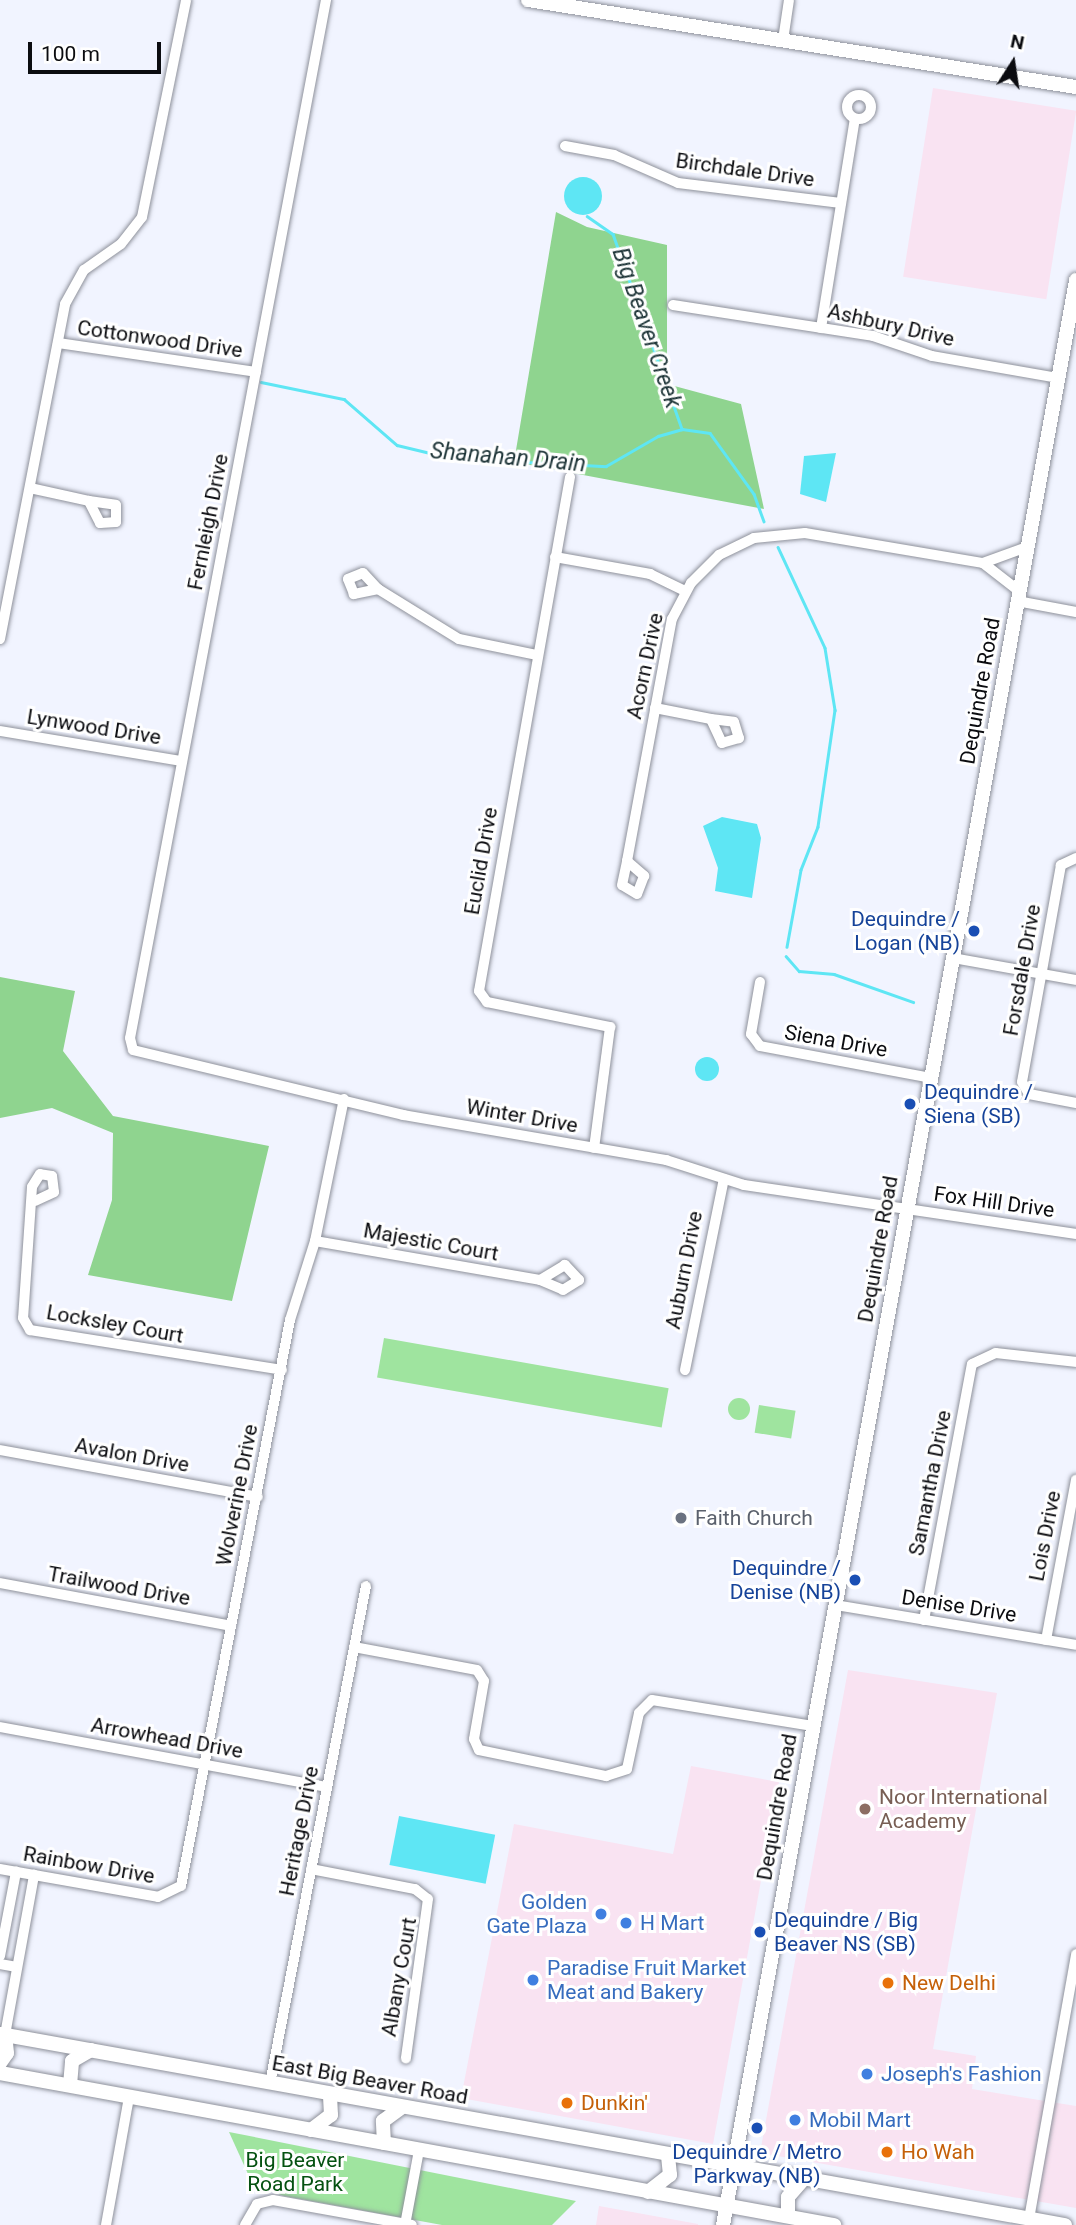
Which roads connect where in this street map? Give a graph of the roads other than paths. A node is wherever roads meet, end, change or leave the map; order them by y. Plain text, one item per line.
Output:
1 (186, 0) edge
2 (326, 0) edge
3 (528, 0) edge
4 (789, 0) edge
5 (783, 40) junction
6 (1076, 87) edge
7 (855, 119) dead end
8 (565, 146) dead end
9 (841, 203) junction
10 (1076, 280) edge
11 (673, 304) dead end
12 (821, 328) junction
13 (58, 343) junction
14 (256, 372) junction
15 (1058, 378) junction
16 (570, 477) dead end
17 (30, 488) junction
18 (89, 501) dead end
19 (1027, 547) junction
20 (555, 557) junction
21 (983, 563) junction
22 (378, 589) dead end
23 (685, 592) junction
24 (1018, 596) junction
25 (1076, 612) edge
26 (0, 639) edge
27 (537, 654) junction
28 (655, 708) junction
29 (711, 719) dead end
30 (0, 732) edge
31 (182, 761) junction
32 (1071, 858) edge
33 (627, 860) dead end
34 (953, 958) junction
35 (1041, 974) junction
36 (1076, 980) edge
37 (760, 982) dead end
38 (133, 1050) joint
39 (931, 1078) junction
40 (344, 1099) junction
41 (1076, 1103) edge
42 (594, 1148) junction
43 (724, 1179) junction
44 (34, 1201) dead end
45 (907, 1210) junction
46 (1076, 1234) edge
47 (315, 1241) junction
48 (540, 1280) dead end
49 (1076, 1362) edge
50 (282, 1370) junction
51 (685, 1370) dead end
52 (0, 1450) edge
53 (1076, 1480) edge
54 (258, 1497) junction
55 (0, 1583) edge
56 (366, 1586) dead end
57 (835, 1605) junction
58 (924, 1620) junction
59 (231, 1626) junction
60 (1046, 1640) junction
61 (1076, 1645) edge
62 (354, 1647) junction
63 (813, 1726) junction
64 (0, 1727) edge
65 (205, 1765) junction
66 (327, 1787) junction
67 (0, 1869) edge
68 (311, 1869) junction
69 (16, 1872) junction
70 (34, 1875) junction
71 (170, 1896) joint
72 (1076, 1954) edge
73 (0, 1956) edge
74 (0, 1964) edge
75 (17, 1967) junction
76 (3, 2034) edge
77 (91, 2050) junction
78 (405, 2058) dead end
79 (0, 2063) edge
80 (0, 2073) edge
81 (270, 2083) junction
82 (69, 2085) junction
83 (330, 2094) junction
84 (129, 2097) junction
85 (402, 2107) junction
86 (312, 2130) junction
87 (384, 2143) junction
88 (419, 2150) junction
89 (668, 2156) junction
90 (733, 2168) junction
91 (803, 2180) junction
92 (649, 2192) junction
93 (726, 2206) junction
94 (788, 2216) junction
95 (978, 2217) edge
96 (1028, 2219) junction
97 (106, 2225) edge
98 (245, 2225) edge
99 (408, 2225) edge
100 (723, 2225) edge
101 (834, 2225) edge
102 (1065, 2225) edge

1 - 13 street
2 - 14 street, Fernleigh Drive
3 - 5 main road
4 - 5 street
5 - 6 main road
7 - 9 street
8 - 9 street, Birchdale Drive
9 - 12 street
10 - 15 main road, Dequindre Road
11 - 12 street, Ashbury Drive
12 - 15 street, Ashbury Drive
13 - 14 street, Cottonwood Drive
13 - 17 street
14 - 31 street, Fernleigh Drive
15 - 19 main road, Dequindre Road
16 - 20 street, Euclid Drive
17 - 18 street
17 - 26 street
19 - 21 street, Acorn Drive
19 - 24 main road, Dequindre Road
20 - 23 street
20 - 27 street, Euclid Drive
21 - 23 street, Acorn Drive
21 - 24 street, Acorn Drive
22 - 27 street
23 - 28 street, Acorn Drive
24 - 25 street
24 - 34 main road, Dequindre Road
27 - 42 street, Euclid Drive
28 - 29 street
28 - 33 street, Acorn Drive
30 - 31 street, Lynwood Drive
31 - 38 street, Fernleigh Drive
32 - 35 street, Forsdale Drive
34 - 35 street
34 - 39 main road, Dequindre Road
35 - 36 street
35 - 41 street, Forsdale Drive
37 - 39 street, Siena Drive
38 - 40 street, Winter Drive
39 - 45 main road, Dequindre Road
40 - 42 street, Winter Drive
40 - 47 street, Wolverine Drive
42 - 43 street, Winter Drive
43 - 45 street, Winter Drive
43 - 51 street, Auburn Drive
44 - 50 street, Locksley Court
45 - 46 street, Fox Hill Drive
45 - 57 main road, Dequindre Road
47 - 48 street, Majestic Court
47 - 50 street, Wolverine Drive
49 - 58 street, Samantha Drive
50 - 54 street, Wolverine Drive
52 - 54 street, Avalon Drive
53 - 60 street, Lois Drive
54 - 59 street, Wolverine Drive
55 - 59 street, Trailwood Drive
56 - 62 street, Heritage Drive
57 - 58 street, Denise Drive
57 - 63 main road, Dequindre Road
58 - 60 street, Denise Drive
59 - 65 street, Wolverine Drive
60 - 61 street, Denise Drive
62 - 63 street
62 - 66 street, Heritage Drive
63 - 90 main road, Dequindre Road
64 - 65 street, Arrowhead Drive
65 - 66 street, Arrowhead Drive
65 - 71 street, Wolverine Drive
66 - 68 street, Heritage Drive
67 - 69 street, Rainbow Drive
68 - 78 street, Albany Court
68 - 81 street, Heritage Drive
69 - 70 street, Rainbow Drive
69 - 73 street
70 - 71 street, Rainbow Drive
70 - 75 street
72 - 96 street
74 - 75 street
75 - 76 street
76 - 77 main road, East Big Beaver Road
76 - 79 main road
77 - 81 main road, East Big Beaver Road
77 - 82 main road
80 - 82 main road
81 - 83 main road, East Big Beaver Road
82 - 84 main road
83 - 85 main road, East Big Beaver Road
83 - 86 main road
84 - 86 main road
84 - 97 street
85 - 87 main road
85 - 89 main road, East Big Beaver Road
86 - 87 main road
87 - 88 main road
88 - 92 main road
88 - 99 street
89 - 90 main road, East Big Beaver Road
89 - 92 main road
90 - 91 main road, East Big Beaver Road
90 - 93 main road, Dequindre Road
91 - 94 main road
91 - 95 main road, East Big Beaver Road
92 - 93 main road
93 - 94 main road
93 - 100 main road, Dequindre Road
94 - 101 main road
95 - 96 main road, East Big Beaver Road
96 - 102 main road, East Big Beaver Road
98 - 99 street

